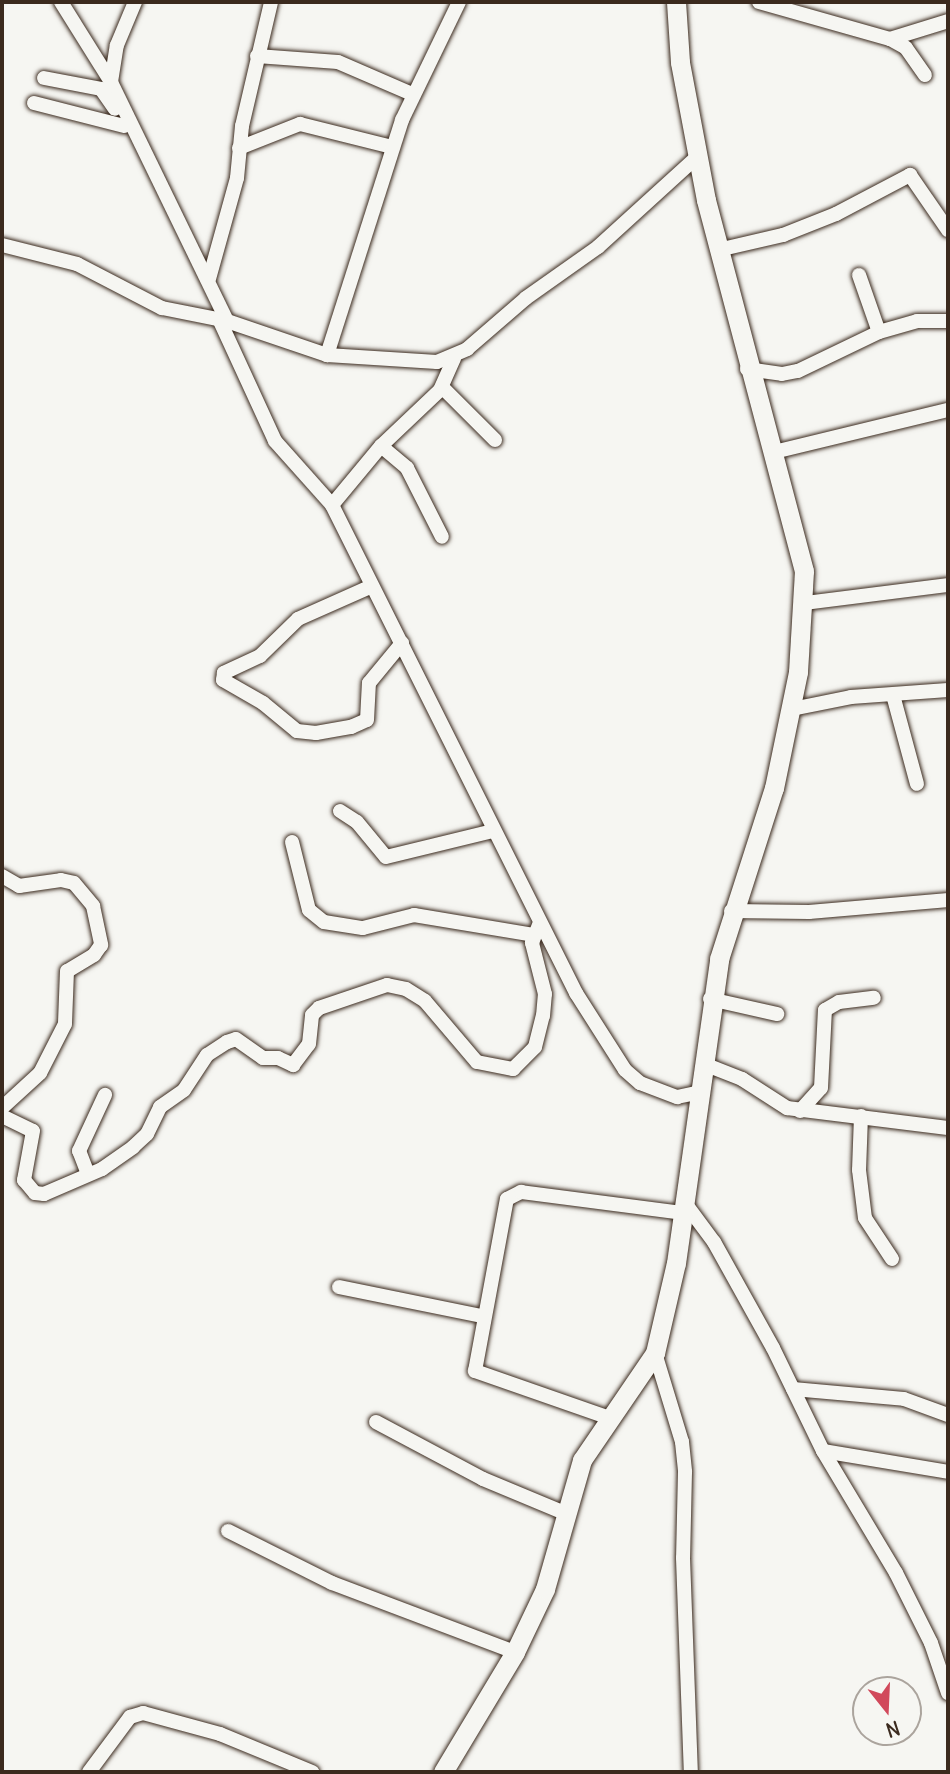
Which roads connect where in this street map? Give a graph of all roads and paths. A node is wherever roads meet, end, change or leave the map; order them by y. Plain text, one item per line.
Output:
1 (61, 2) edge
2 (135, 2) edge
3 (271, 2) edge
4 (459, 2) edge
5 (676, 2) edge
6 (759, 2) edge
7 (948, 21) edge
8 (890, 39) junction
9 (257, 56) junction
10 (925, 75) dead end
11 (44, 78) dead end
12 (111, 82) junction
13 (412, 94) junction
14 (34, 103) dead end
15 (124, 126) junction
16 (392, 147) junction
17 (239, 148) junction
18 (144, 149) junction
19 (698, 156) junction
20 (948, 230) edge
21 (2, 245) edge
22 (719, 250) junction
23 (859, 275) dead end
24 (209, 279) junction
25 (223, 320) junction
26 (948, 321) edge
27 (878, 332) junction
28 (327, 355) junction
29 (454, 358) junction
30 (747, 369) junction
31 (442, 387) junction
32 (948, 410) edge
33 (495, 440) dead end
34 (381, 446) junction
35 (774, 452) junction
36 (332, 505) junction
37 (442, 537) dead end
38 (372, 586) junction
39 (948, 586) edge
40 (805, 603) junction
41 (402, 643) junction
42 (948, 690) edge
43 (893, 695) junction
44 (792, 709) junction
45 (917, 784) dead end
46 (341, 811) dead end
47 (493, 831) junction
48 (292, 842) dead end
49 (2, 876) edge
50 (948, 900) edge
51 (731, 911) junction
52 (536, 930) junction
53 (874, 998) dead end
54 (710, 999) junction
55 (777, 1014) dead end
56 (704, 1064) junction
57 (701, 1092) junction
58 (105, 1095) dead end
59 (2, 1108) edge
60 (800, 1111) junction
61 (2, 1116) edge
62 (861, 1116) junction
63 (948, 1128) edge
64 (88, 1174) junction
65 (684, 1208) junction
66 (892, 1259) dead end
67 (340, 1287) dead end
68 (482, 1316) junction
69 (655, 1353) junction
70 (793, 1389) junction
71 (948, 1415) edge
72 (607, 1417) junction
73 (376, 1422) dead end
74 (823, 1451) junction
75 (948, 1472) edge
76 (566, 1514) junction
77 (229, 1531) dead end
78 (931, 1643) junction
79 (515, 1651) junction
80 (948, 1654) edge
81 (948, 1693) edge
82 (99, 1768) edge
83 (312, 1772) edge
84 (443, 1772) edge
85 (691, 1772) edge

1 - 12 street
2 - 12 street
3 - 9 street
4 - 13 street
5 - 19 main road
6 - 8 street
7 - 8 street
8 - 10 street
9 - 13 street
9 - 17 street
11 - 15 street
12 - 18 street
13 - 16 street
14 - 15 street
15 - 18 street
16 - 17 street
16 - 28 street
17 - 24 street
18 - 24 street
19 - 22 main road
19 - 29 street
20 - 22 street
21 - 25 street
22 - 30 main road
23 - 27 street
24 - 25 street
25 - 28 street
25 - 36 street
26 - 27 street
27 - 30 street
28 - 29 street
29 - 31 street
30 - 35 main road
31 - 33 street
31 - 34 street
32 - 35 street
34 - 36 street
34 - 37 street
35 - 40 main road
36 - 38 street
38 - 41 street
38 - 41 street
39 - 40 street
40 - 44 main road
41 - 47 street
42 - 43 street
43 - 44 street
43 - 45 street
44 - 51 main road
46 - 47 street
47 - 52 street
48 - 52 street
49 - 59 street
50 - 51 street
51 - 54 main road
52 - 57 street
52 - 64 street
53 - 60 street
54 - 55 street
54 - 56 main road
56 - 57 main road
56 - 60 street
57 - 65 main road
58 - 64 street
60 - 62 street
61 - 64 street
62 - 63 street
62 - 66 street
65 - 68 street
65 - 69 main road
65 - 70 street
67 - 68 street
68 - 72 street
69 - 72 main road
69 - 85 street
70 - 71 street
70 - 74 street
72 - 76 main road
73 - 76 street
74 - 75 street
74 - 78 street
76 - 79 main road
77 - 79 street
78 - 80 street
78 - 81 street
79 - 84 main road
82 - 83 street

